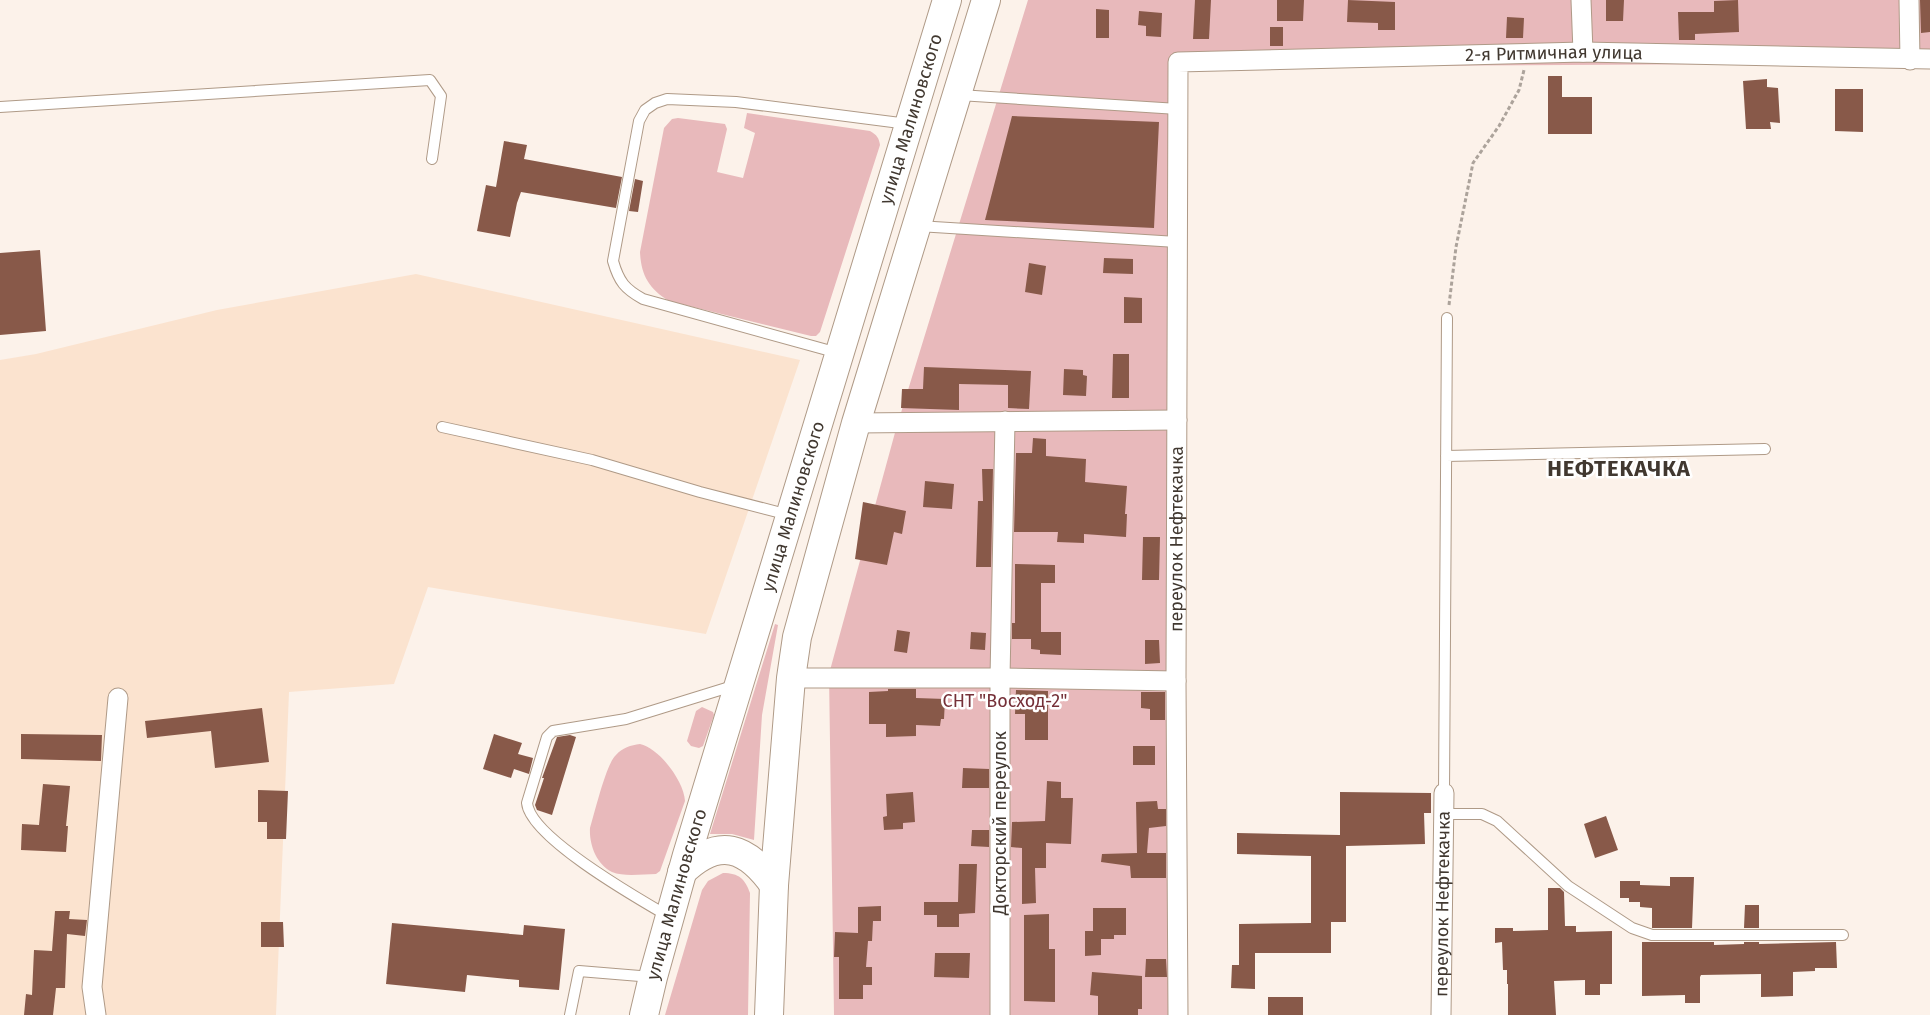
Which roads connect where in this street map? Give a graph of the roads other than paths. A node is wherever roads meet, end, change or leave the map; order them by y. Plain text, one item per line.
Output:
1 (947, 0) edge
2 (986, 0) edge
3 (1581, 0) edge
4 (1909, 0) edge
5 (1583, 52) junction
6 (1910, 60) junction
7 (1930, 60) edge
8 (1178, 62) joint
9 (957, 95) junction
10 (0, 107) edge
11 (1178, 109) junction
12 (909, 125) junction
13 (432, 159) dead end
14 (917, 226) junction
15 (1177, 242) junction
16 (1447, 318) road end
17 (840, 353) junction
18 (1177, 420) junction
19 (1005, 421) junction
20 (856, 423) junction
21 (442, 427) dead end
22 (1765, 449) dead end
23 (1446, 456) junction
24 (790, 515) junction
25 (791, 678) junction
26 (1000, 678) junction
27 (1176, 681) junction
28 (739, 684) junction
29 (118, 698) dead end
30 (1444, 793) joint
31 (1444, 814) junction
32 (682, 872) junction
33 (774, 885) junction
34 (670, 918) junction
35 (1843, 936) dead end
36 (653, 977) junction
37 (96, 1015) edge
38 (570, 1015) edge
39 (644, 1015) edge
40 (769, 1015) edge
41 (1000, 1015) edge
42 (1178, 1015) edge
43 (1441, 1015) edge

1 - 12 highway, улица Малиновского
2 - 9 highway, улица Малиновского
3 - 5 street
4 - 6 street
5 - 6 street, 2-я Ритмичная улица
5 - 8 street, 2-я Ритмичная улица
6 - 7 street, 2-я Ритмичная улица
8 - 11 street, переулок Нефтекачка
9 - 11 lane
9 - 14 highway, улица Малиновского
10 - 13 lane
11 - 15 street, переулок Нефтекачка
12 - 17 highway, улица Малиновского
12 - 17 lane
14 - 15 lane
14 - 20 highway, улица Малиновского
15 - 18 street, переулок Нефтекачка
16 - 23 lane
17 - 24 highway, улица Малиновского
18 - 19 street
18 - 27 street, переулок Нефтекачка
19 - 20 street
19 - 26 street, Докторский переулок
20 - 25 highway, улица Малиновского
21 - 24 lane
22 - 23 lane
23 - 30 lane
24 - 28 highway, улица Малиновского
25 - 26 street
25 - 33 highway, улица Малиновского
26 - 27 street
26 - 41 street, Докторский переулок
27 - 42 street, переулок Нефтекачка
28 - 32 highway, улица Малиновского
28 - 34 lane
29 - 37 street
30 - 31 street, переулок Нефтекачка
31 - 35 lane
31 - 43 street, переулок Нефтекачка
32 - 33 highway
32 - 34 highway, улица Малиновского
33 - 40 highway, улица Малиновского
34 - 36 highway, улица Малиновского
36 - 38 lane
36 - 39 highway, улица Малиновского

